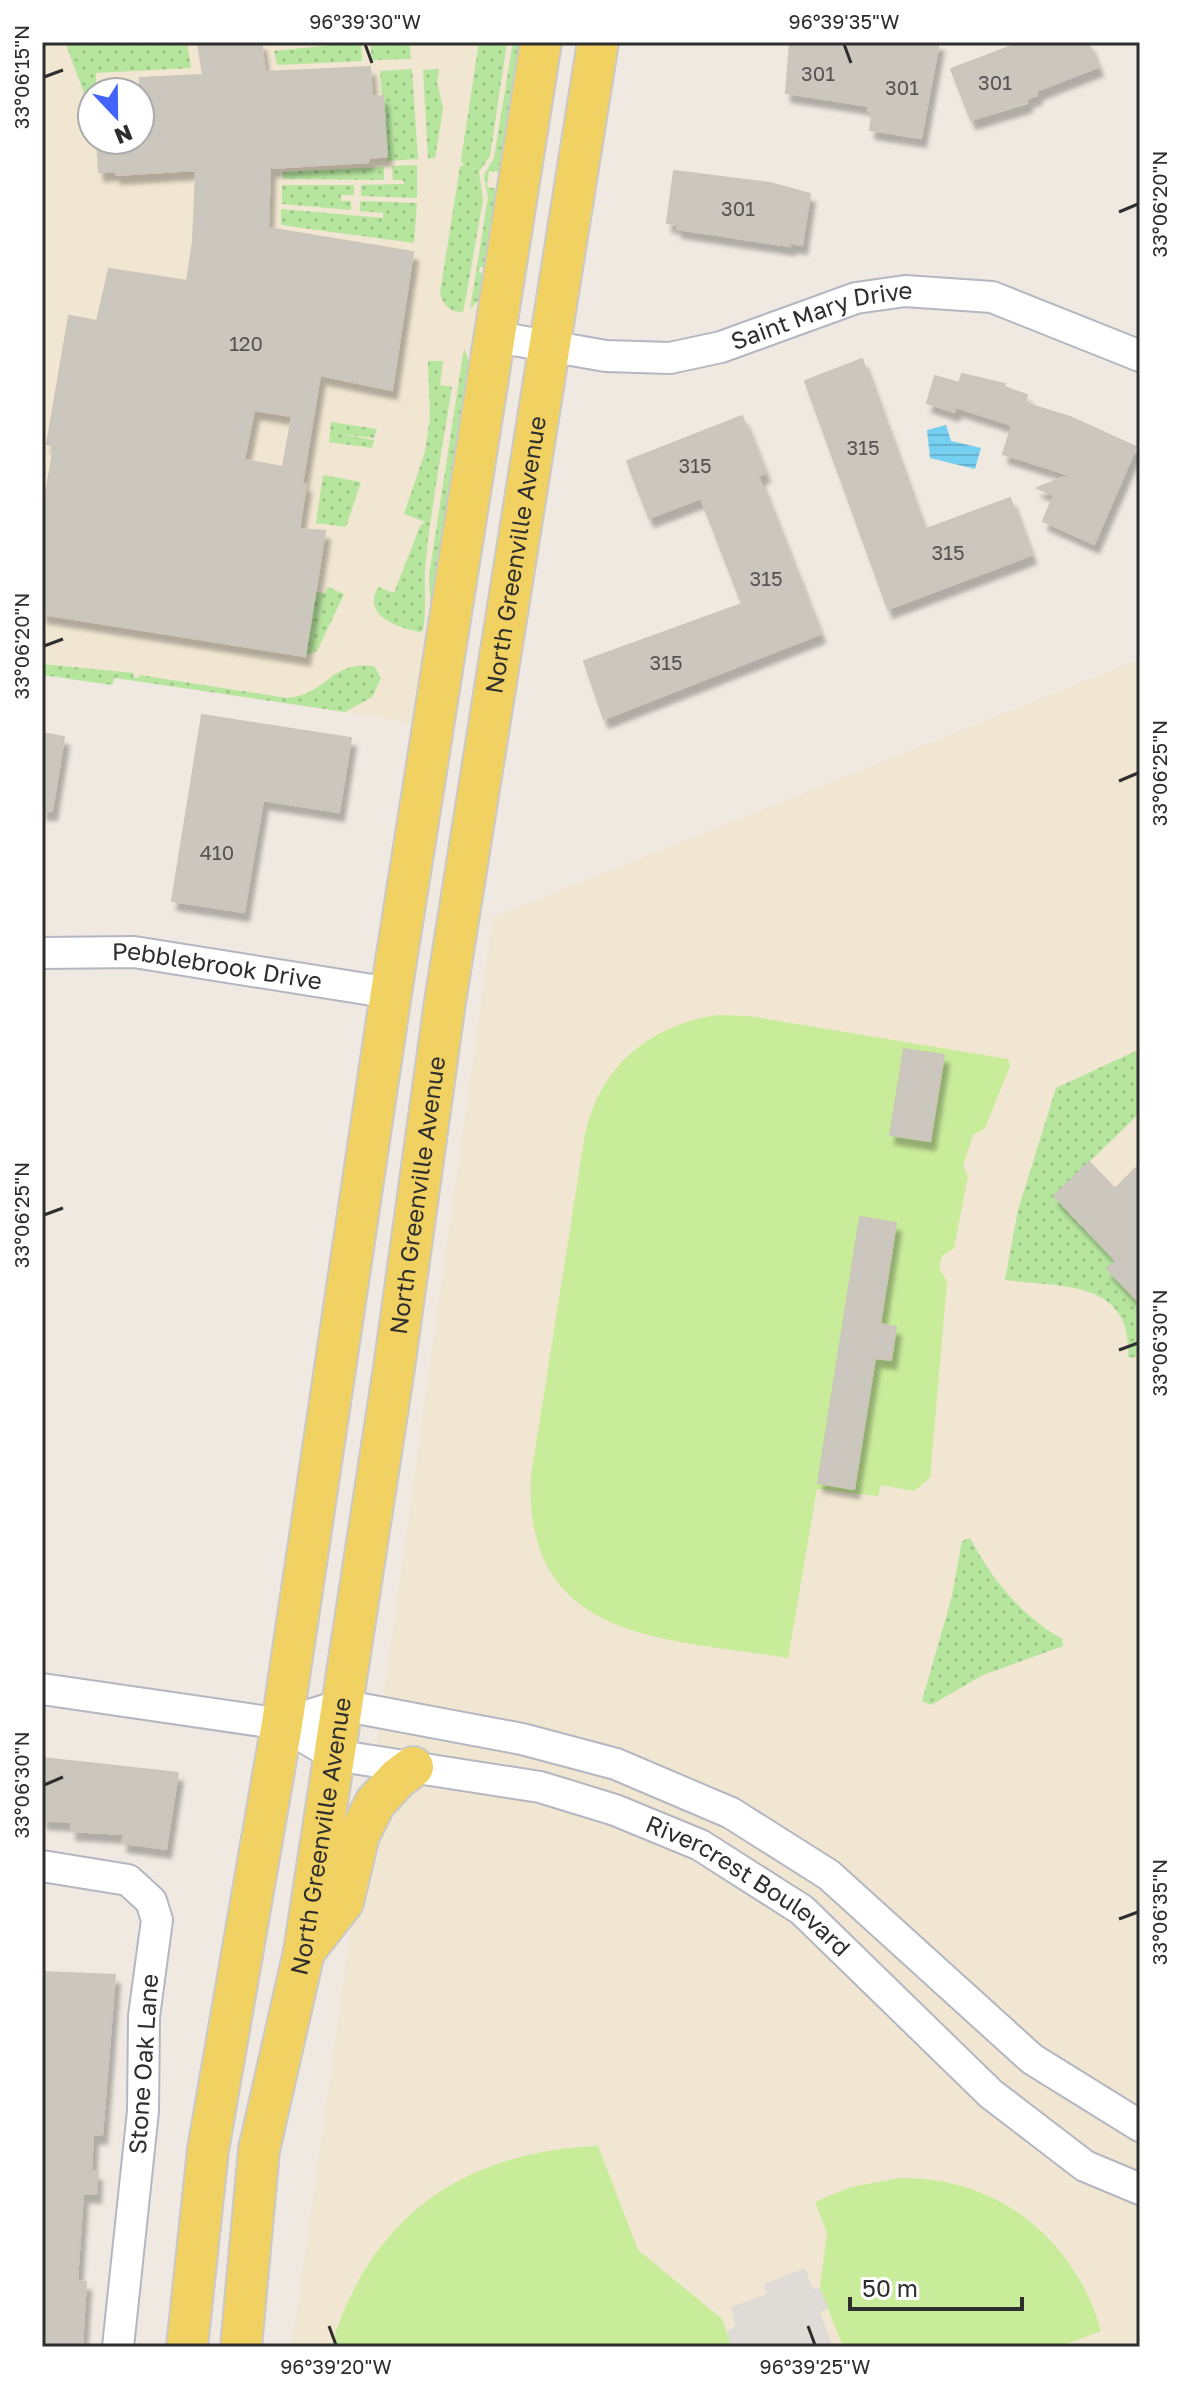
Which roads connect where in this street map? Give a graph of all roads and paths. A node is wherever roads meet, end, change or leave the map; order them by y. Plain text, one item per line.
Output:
1 (541, 42) edge
2 (598, 42) edge
3 (496, 337) junction
4 (550, 346) junction
5 (1140, 356) edge
6 (42, 953) edge
7 (391, 993) junction
8 (445, 1002) junction
9 (42, 1689) edge
10 (341, 1705) junction
11 (282, 1724) junction
12 (334, 1755) junction
13 (413, 1767) junction
14 (42, 1866) edge
15 (304, 1952) junction
16 (1140, 2126) edge
17 (1140, 2189) edge
18 (118, 2347) edge
19 (187, 2347) edge
20 (241, 2347) edge

1 - 3 main road
2 - 4 main road, North Greenville Avenue
3 - 4 street, Saint Mary Drive
3 - 7 main road
4 - 5 street, Saint Mary Drive
4 - 8 main road, North Greenville Avenue
6 - 7 street, Pebblebrook Drive
7 - 8 main road
7 - 11 main road
8 - 10 main road, North Greenville Avenue
9 - 11 street, Rivercrest Boulevard
10 - 11 street, Rivercrest Boulevard
10 - 12 main road, North Greenville Avenue
10 - 16 street, Rivercrest Boulevard
11 - 12 street, Rivercrest Boulevard
11 - 19 main road
12 - 13 street, Rivercrest Boulevard
12 - 15 main road, North Greenville Avenue
13 - 15 main road
13 - 17 street, Rivercrest Boulevard
14 - 18 street, Stone Oak Lane
15 - 20 main road, North Greenville Avenue

